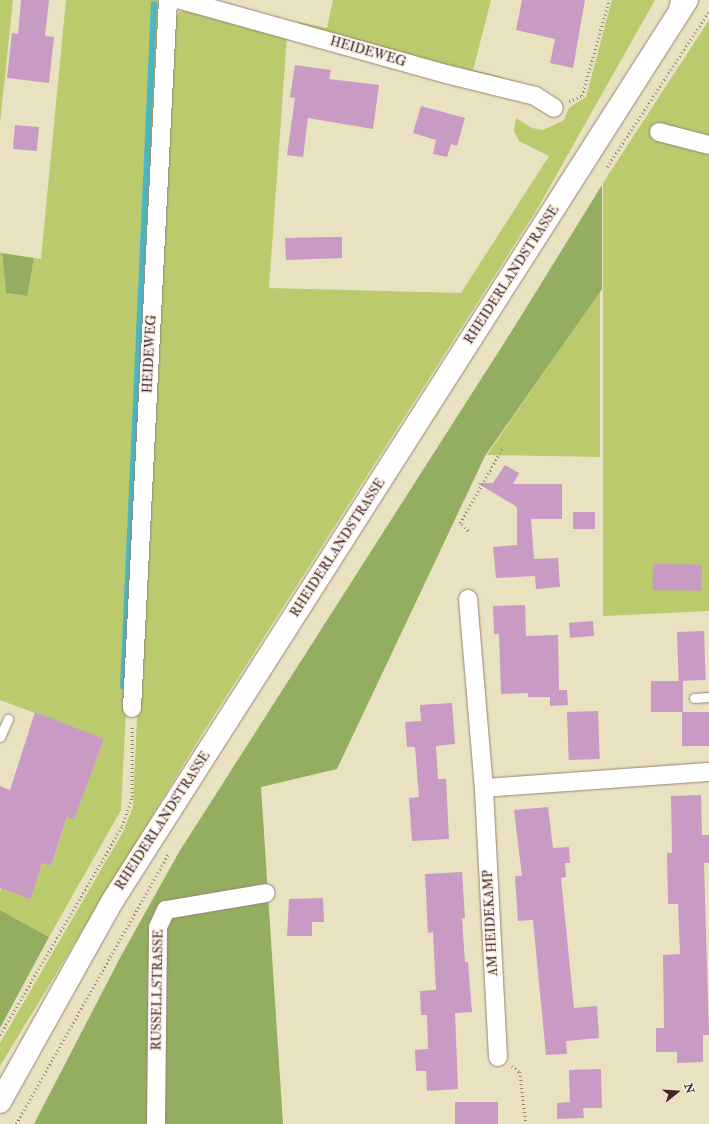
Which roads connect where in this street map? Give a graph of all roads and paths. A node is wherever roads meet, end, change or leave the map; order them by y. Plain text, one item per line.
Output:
1 (168, 0) edge
2 (608, 0) edge
3 (188, 1) edge
4 (683, 4) edge
5 (709, 11) edge
6 (554, 108) joint
7 (659, 132) dead end
8 (709, 145) edge
9 (603, 173) dead end
10 (503, 447) dead end
11 (468, 531) dead end
12 (468, 599) dead end
13 (709, 697) edge
14 (694, 698) dead end
15 (132, 708) joint
16 (8, 719) dead end
17 (0, 737) edge
18 (709, 772) edge
19 (484, 788) junction
20 (172, 848) dead end
21 (266, 893) dead end
22 (0, 1035) edge
23 (498, 1057) joint
24 (0, 1102) edge
25 (16, 1124) edge
26 (156, 1124) edge
27 (526, 1124) edge

1 - 15 street, HEIDEWEG
2 - 6 path
3 - 6 street, HEIDEWEG
4 - 24 main road, RHEIDERLANDSTRASSE
5 - 9 path
7 - 8 street
10 - 11 path
12 - 19 street, AM HEIDEKAMP
13 - 14 lane
15 - 22 path
16 - 17 lane
18 - 19 street
19 - 23 street, AM HEIDEKAMP
20 - 25 path
21 - 26 street, RUSSELLSTRASSE
23 - 27 path

